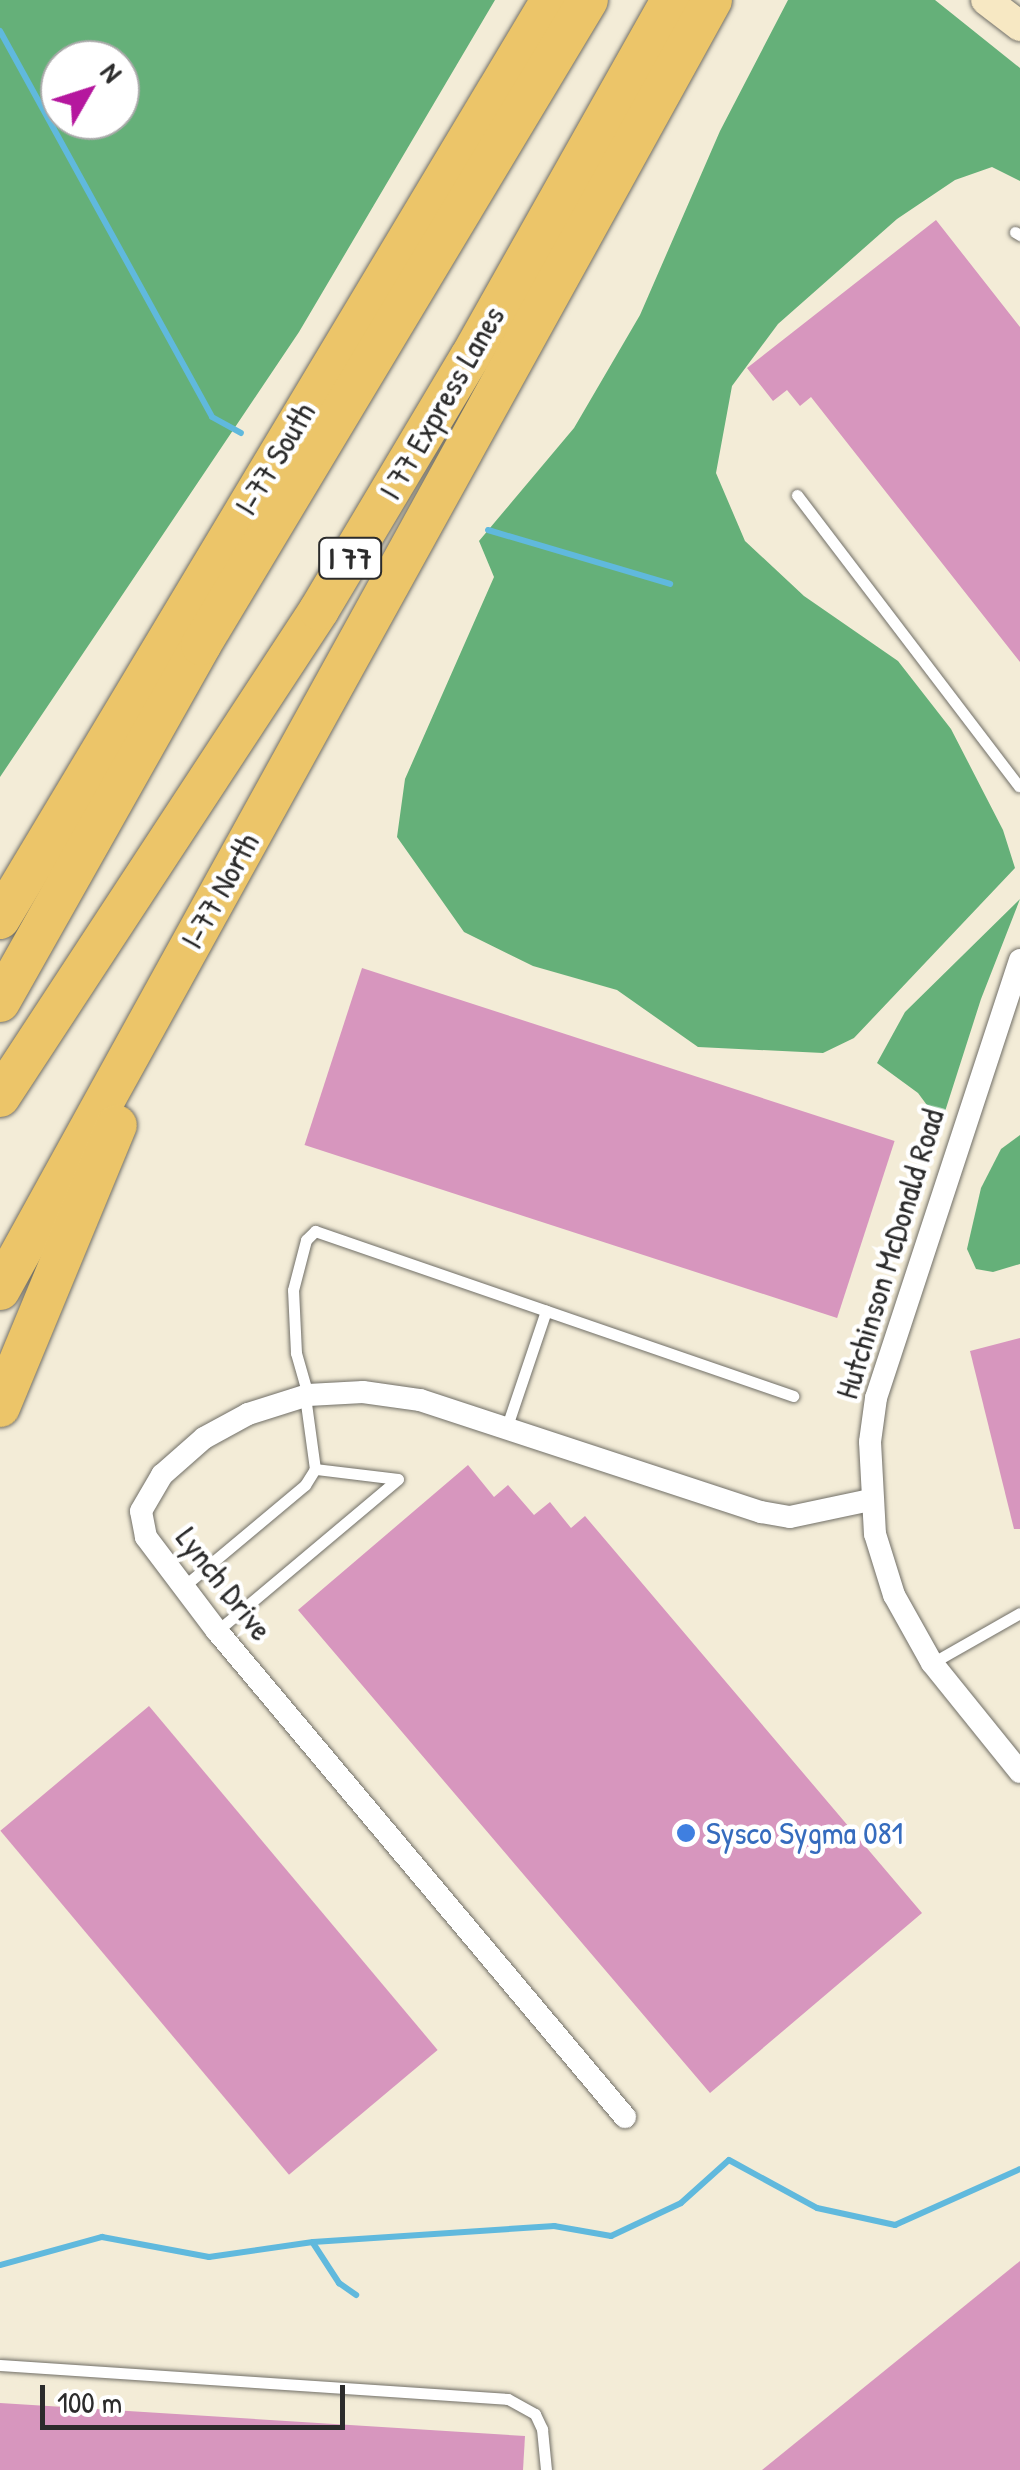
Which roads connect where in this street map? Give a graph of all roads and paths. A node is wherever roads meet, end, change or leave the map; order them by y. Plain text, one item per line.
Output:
1 (551, 0) edge
2 (588, 0) edge
3 (671, 0) edge
4 (712, 0) edge
5 (986, 0) edge
6 (1020, 26) edge
7 (798, 495) dead end
8 (1020, 786) edge
9 (0, 919) edge
10 (193, 941) junction
11 (1020, 960) edge
12 (0, 1002) edge
13 (0, 1097) edge
14 (0, 1290) edge
15 (546, 1311) junction
16 (306, 1396) junction
17 (793, 1396) dead end
18 (0, 1407) edge
19 (506, 1429) junction
20 (315, 1470) junction
21 (870, 1500) junction
22 (184, 1587) junction
23 (1020, 1613) edge
24 (218, 1631) junction
25 (932, 1663) junction
26 (1020, 1772) edge
27 (626, 2118) dead end
28 (0, 2365) edge
29 (546, 2470) edge

1 - 9 highway, I-77 South
2 - 12 highway, I 77
3 - 13 highway, I 77 Express Lanes / I 77
4 - 10 highway, I-77 North / I 77
5 - 6 main road
7 - 8 lane
10 - 14 highway, I-77 North / I 77
10 - 18 highway
11 - 21 street, Hutchinson McDonald Road
15 - 16 lane
15 - 17 lane
15 - 19 lane
16 - 19 street, Lynch Drive
16 - 20 lane
16 - 22 street, Lynch Drive
19 - 21 street, Lynch Drive
20 - 22 lane
20 - 24 lane
21 - 25 street, Hutchinson McDonald Road
22 - 24 street, Lynch Drive
23 - 25 lane
24 - 27 street, Lynch Drive
25 - 26 street, Hutchinson McDonald Road
28 - 29 lane

